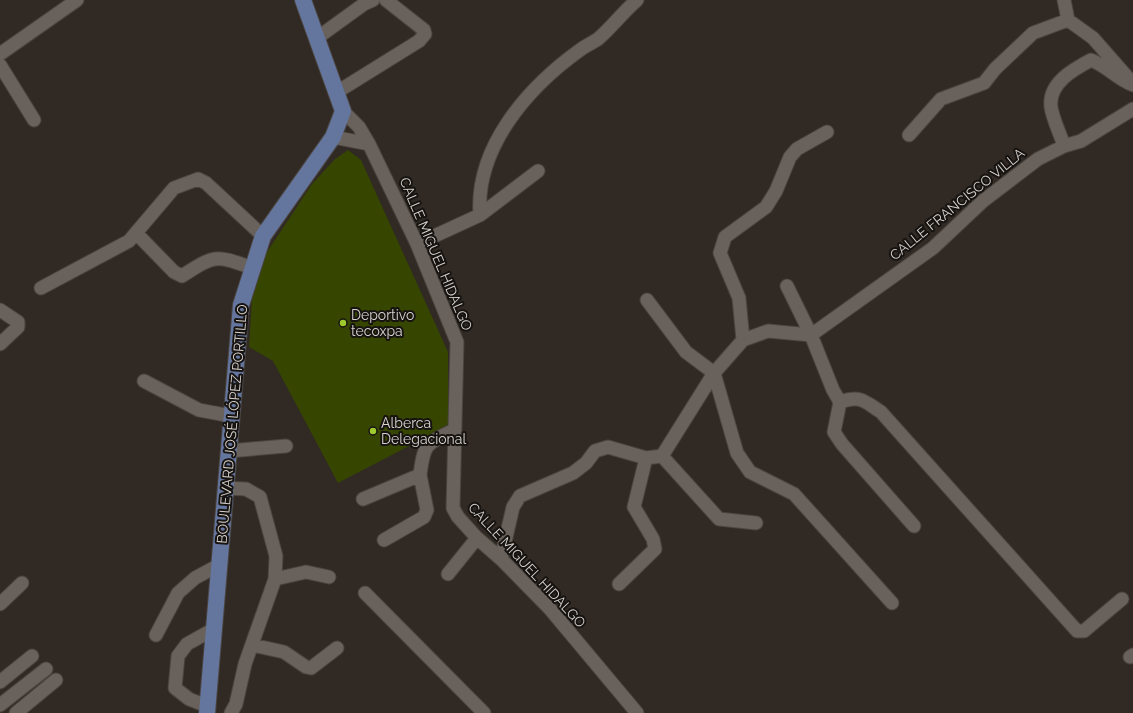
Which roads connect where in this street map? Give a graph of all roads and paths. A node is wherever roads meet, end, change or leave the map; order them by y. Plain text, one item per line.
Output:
1 (77, 0) edge
2 (303, 0) edge
3 (373, 0) edge
4 (386, 0) edge
5 (637, 0) edge
6 (1064, 0) edge
7 (1068, 20) junction
8 (317, 38) junction
9 (0, 54) edge
10 (0, 65) edge
11 (1133, 84) edge
12 (337, 92) junction
13 (1133, 109) edge
14 (343, 111) junction
15 (34, 120) dead end
16 (827, 132) dead end
17 (909, 135) dead end
18 (333, 137) junction
19 (369, 144) junction
20 (1064, 146) junction
21 (538, 171) dead end
22 (480, 215) junction
23 (136, 233) junction
24 (263, 236) junction
25 (417, 244) junction
26 (253, 268) junction
27 (787, 286) dead end
28 (41, 288) dead end
29 (647, 300) dead end
30 (0, 310) edge
31 (811, 335) junction
32 (743, 340) junction
33 (0, 344) edge
34 (714, 373) junction
35 (144, 381) dead end
36 (840, 402) junction
37 (231, 416) junction
38 (454, 430) junction
39 (286, 446) dead end
40 (228, 451) junction
41 (662, 456) junction
42 (646, 458) junction
43 (420, 475) junction
44 (225, 488) junction
45 (363, 499) dead end
46 (756, 523) dead end
47 (914, 526) dead end
48 (477, 538) junction
49 (384, 540) dead end
50 (501, 559) junction
51 (219, 565) junction
52 (448, 574) dead end
53 (329, 577) dead end
54 (275, 579) junction
55 (22, 583) dead end
56 (619, 584) dead end
57 (365, 593) dead end
58 (1122, 599) dead end
59 (892, 603) dead end
60 (0, 604) edge
61 (214, 630) junction
62 (156, 635) dead end
63 (252, 645) junction
64 (337, 648) dead end
65 (32, 656) dead end
66 (46, 669) dead end
67 (56, 680) dead end
68 (0, 682) edge
69 (0, 706) edge
70 (207, 709) edge
71 (16, 713) edge
72 (231, 713) edge
73 (484, 713) edge
74 (637, 713) edge

1 - 9 street
2 - 8 main road
3 - 8 street
4 - 12 street
5 - 22 street
6 - 7 street
7 - 11 street
7 - 17 street
8 - 12 main road
10 - 15 street
11 - 20 street
12 - 14 main road
13 - 20 street, CALLE FRANCISCO VILLA
14 - 18 main road, BOULEVARD JOSÉ LÓPEZ PORTILLO
14 - 19 street, CALLE MIGUEL HIDALGO
16 - 32 street
18 - 19 street
18 - 24 main road, BOULEVARD JOSÉ LÓPEZ PORTILLO
19 - 25 street, CALLE MIGUEL HIDALGO
20 - 31 street, CALLE FRANCISCO VILLA
21 - 22 street
22 - 25 street
23 - 24 street
23 - 26 street
23 - 28 street
24 - 26 main road, BOULEVARD JOSÉ LÓPEZ PORTILLO
25 - 38 street, CALLE MIGUEL HIDALGO
26 - 37 main road, BOULEVARD JOSÉ LÓPEZ PORTILLO
27 - 31 street
29 - 34 street
30 - 33 street
31 - 32 street
31 - 36 street
32 - 34 street
34 - 41 street
34 - 59 street
35 - 37 street
36 - 47 street
36 - 58 street
37 - 40 main road, BOULEVARD JOSÉ LÓPEZ PORTILLO
38 - 43 street
38 - 48 street, CALLE MIGUEL HIDALGO
39 - 40 street
40 - 44 main road, BOULEVARD JOSÉ LÓPEZ PORTILLO
41 - 42 street
41 - 46 street
42 - 50 street
42 - 56 street
43 - 45 street
43 - 49 street
44 - 51 main road, BOULEVARD JOSÉ LÓPEZ PORTILLO
44 - 54 street
48 - 50 street, CALLE MIGUEL HIDALGO
48 - 52 street
50 - 74 street, CALLE MIGUEL HIDALGO
51 - 61 main road, BOULEVARD JOSÉ LÓPEZ PORTILLO
51 - 62 street
53 - 54 street
54 - 63 street
55 - 60 street
57 - 73 street
61 - 70 main road, BOULEVARD JOSÉ LÓPEZ PORTILLO
61 - 70 street
63 - 64 street
63 - 72 street
65 - 68 street
66 - 69 street
67 - 71 street

